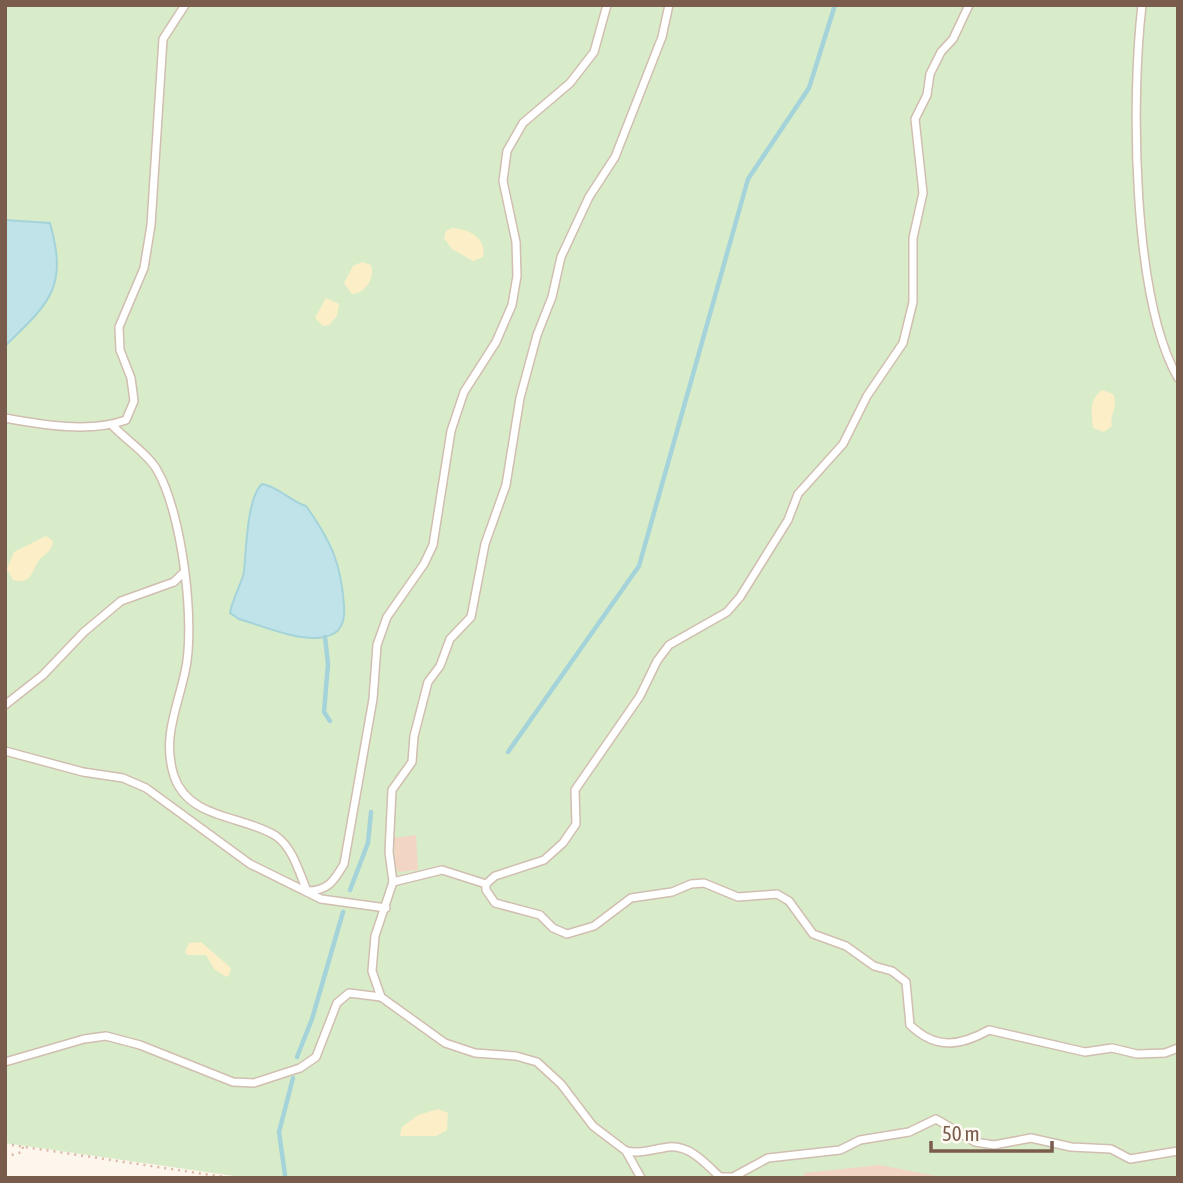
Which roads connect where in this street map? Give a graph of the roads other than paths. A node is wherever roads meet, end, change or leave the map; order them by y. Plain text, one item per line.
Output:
1 (185, 5) edge
2 (607, 5) edge
3 (668, 5) edge
4 (969, 5) edge
5 (1142, 5) edge
6 (1178, 378) edge
7 (5, 418) edge
8 (112, 425) junction
9 (184, 572) junction
10 (5, 705) edge
11 (5, 751) edge
12 (393, 881) junction
13 (486, 884) junction
14 (307, 891) junction
15 (386, 908) junction
16 (381, 997) junction
17 (1178, 1048) edge
18 (5, 1062) edge
19 (625, 1151) junction
20 (1178, 1152) edge
21 (641, 1178) edge

1 - 8 lane
2 - 14 lane
3 - 12 lane
4 - 13 lane
5 - 6 lane
7 - 8 lane
8 - 9 lane
9 - 10 lane
9 - 14 lane
11 - 14 lane
12 - 13 lane
12 - 15 lane
13 - 17 lane
14 - 15 lane
15 - 16 lane
16 - 18 lane
16 - 19 lane
19 - 20 lane
19 - 21 lane

